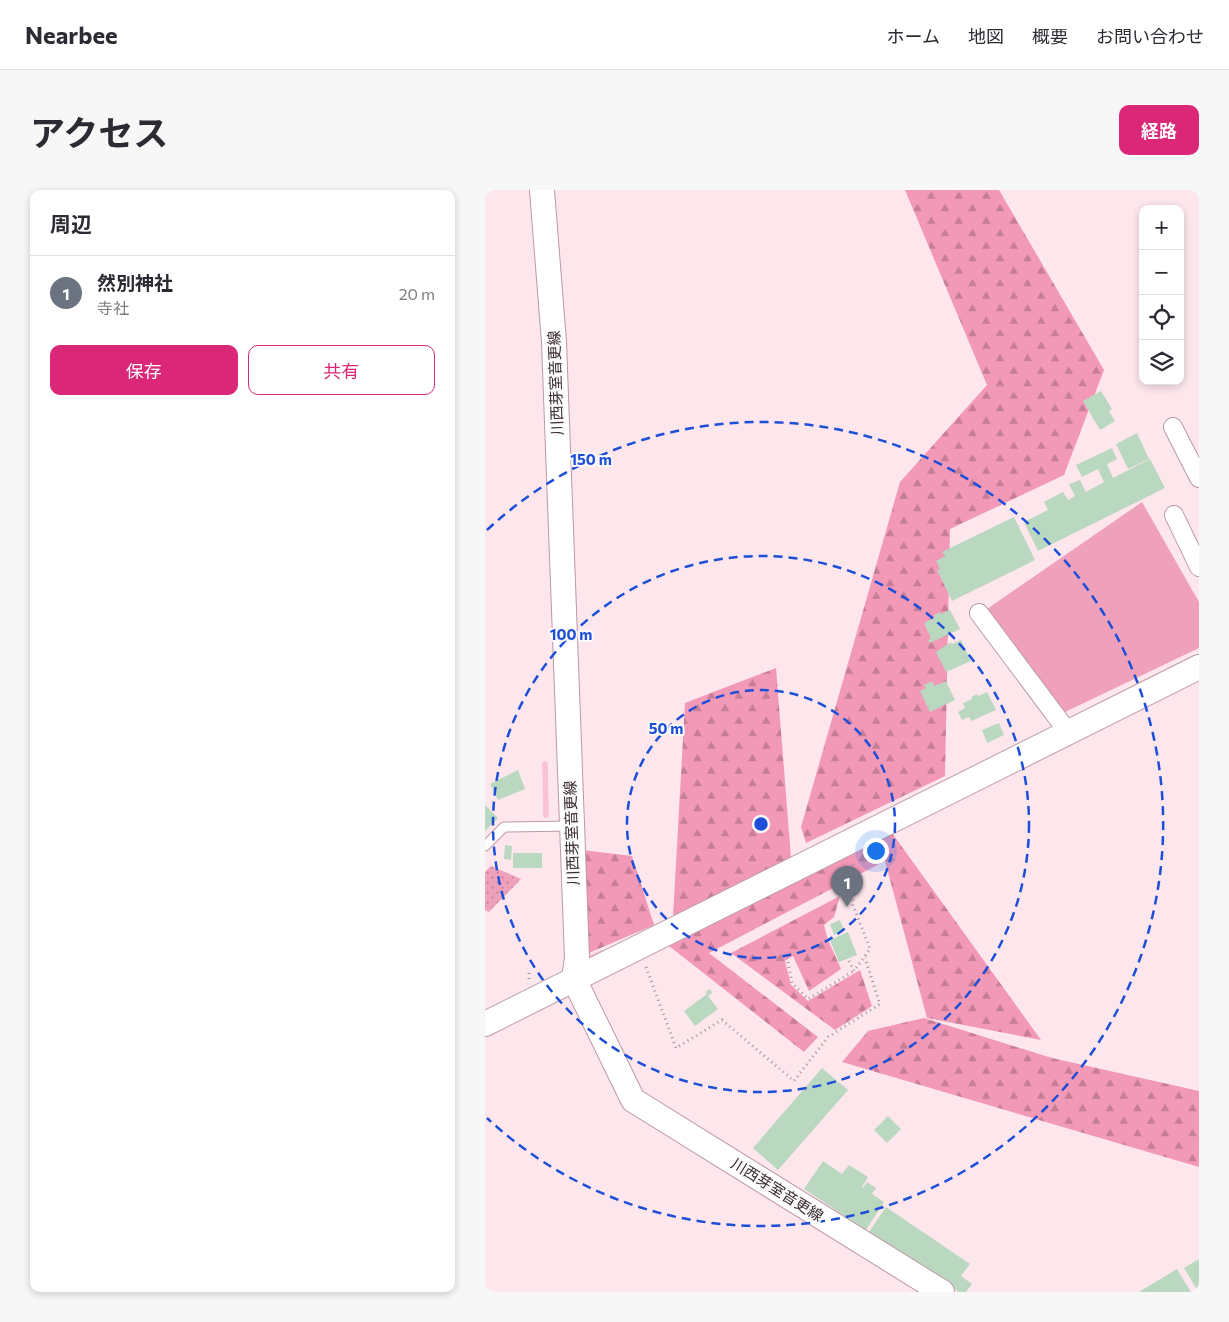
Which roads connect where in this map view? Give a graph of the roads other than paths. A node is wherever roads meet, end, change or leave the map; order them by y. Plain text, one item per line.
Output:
1 (541, 190) edge
2 (1173, 427) dead end
3 (1199, 478) edge
4 (1174, 515) dead end
5 (1199, 567) edge
6 (979, 613) dead end
7 (1199, 667) edge
8 (1068, 732) junction
9 (572, 826) junction
10 (485, 846) edge
11 (574, 979) junction
12 (485, 1024) edge
13 (942, 1292) edge

1 - 9 main road, 川西芽室音更線
2 - 3 street
4 - 5 street
6 - 8 street
7 - 8 main road
8 - 11 main road
9 - 10 lane
9 - 11 main road, 川西芽室音更線
11 - 12 main road
11 - 13 main road, 川西芽室音更線

